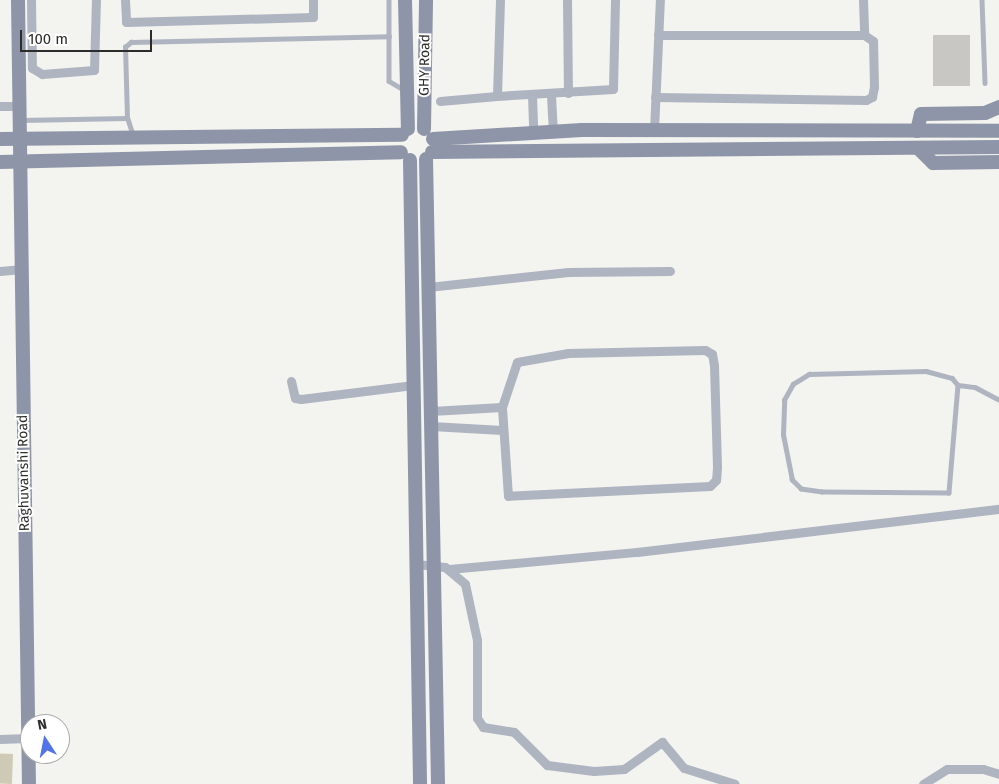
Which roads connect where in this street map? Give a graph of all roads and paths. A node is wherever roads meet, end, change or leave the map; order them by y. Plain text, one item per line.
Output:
1 (18, 0) edge
2 (31, 0) edge
3 (96, 0) edge
4 (125, 0) edge
5 (313, 0) edge
6 (389, 0) edge
7 (405, 0) edge
8 (426, 0) edge
9 (500, 0) edge
10 (567, 0) edge
11 (615, 0) edge
12 (660, 0) edge
13 (863, 0) edge
14 (982, 0) edge
15 (658, 35) junction
16 (864, 35) junction
17 (389, 36) junction
18 (985, 83) dead end
19 (406, 91) junction
20 (568, 93) junction
21 (532, 95) junction
22 (551, 95) junction
23 (497, 96) junction
24 (655, 97) junction
25 (440, 100) dead end
26 (0, 106) edge
27 (20, 106) junction
28 (999, 107) edge
29 (127, 118) junction
30 (21, 120) junction
31 (654, 130) junction
32 (917, 131) junction
33 (999, 131) edge
34 (405, 132) junction
35 (533, 132) junction
36 (553, 132) junction
37 (828, 132) junction
38 (133, 137) junction
39 (0, 139) edge
40 (21, 139) junction
41 (429, 145) junction
42 (999, 147) edge
43 (828, 150) junction
44 (919, 150) junction
45 (406, 156) junction
46 (0, 162) edge
47 (21, 162) junction
48 (999, 162) edge
49 (22, 269) junction
50 (0, 271) edge
51 (670, 271) dead end
52 (428, 287) junction
53 (291, 381) dead end
54 (413, 384) junction
55 (958, 385) junction
56 (999, 400) edge
57 (502, 407) junction
58 (431, 411) junction
59 (431, 426) junction
60 (502, 430) junction
61 (999, 509) edge
62 (434, 563) junction
63 (416, 564) junction
64 (449, 569) junction
65 (28, 714) edge
66 (20, 738) edge
67 (0, 739) edge
68 (29, 764) edge
69 (999, 774) edge
70 (29, 784) edge
71 (420, 784) edge
72 (438, 784) edge
73 (735, 784) edge
74 (923, 784) edge

1 - 27 street, Raghuvanshi Road
2 - 3 street
4 - 5 street
6 - 17 lane
7 - 19 street, GHY Road
8 - 41 street, GHY Road
9 - 23 street
10 - 20 street
11 - 20 street
12 - 15 street
13 - 16 street
14 - 18 lane
15 - 16 street
15 - 24 street
16 - 24 street
17 - 19 lane
17 - 29 lane
19 - 34 street, GHY Road
20 - 22 street
21 - 22 street
21 - 23 street
21 - 35 street
22 - 36 street
23 - 25 street
24 - 31 street
26 - 27 street
27 - 30 street, Raghuvanshi Road
28 - 32 street
29 - 30 lane
29 - 38 lane
30 - 40 street, Raghuvanshi Road
31 - 36 street
31 - 37 street
32 - 33 street
32 - 37 street
34 - 38 street
34 - 41 street
34 - 45 street, GHY Road
35 - 36 street
35 - 41 street
37 - 43 street
38 - 40 street
39 - 40 street
40 - 47 street, Raghuvanshi Road
41 - 43 street
41 - 45 street
41 - 52 street, GHY Road
42 - 44 street
43 - 44 street
44 - 48 street
45 - 47 street
45 - 54 street, GHY Road
46 - 47 street
47 - 49 street, Raghuvanshi Road
49 - 50 street
49 - 65 street, Raghuvanshi Road
51 - 52 street
52 - 58 street, GHY Road
53 - 54 street
54 - 63 street, GHY Road
55 - 55 lane
55 - 56 lane
57 - 58 street
57 - 60 street
57 - 60 street
58 - 59 street, GHY Road
59 - 60 street
59 - 62 street, GHY Road
61 - 64 street
62 - 63 street
62 - 64 street
62 - 72 street, GHY Road
63 - 71 street, GHY Road
64 - 73 street
66 - 67 street
68 - 70 street, Raghuvanshi Road
69 - 74 street

